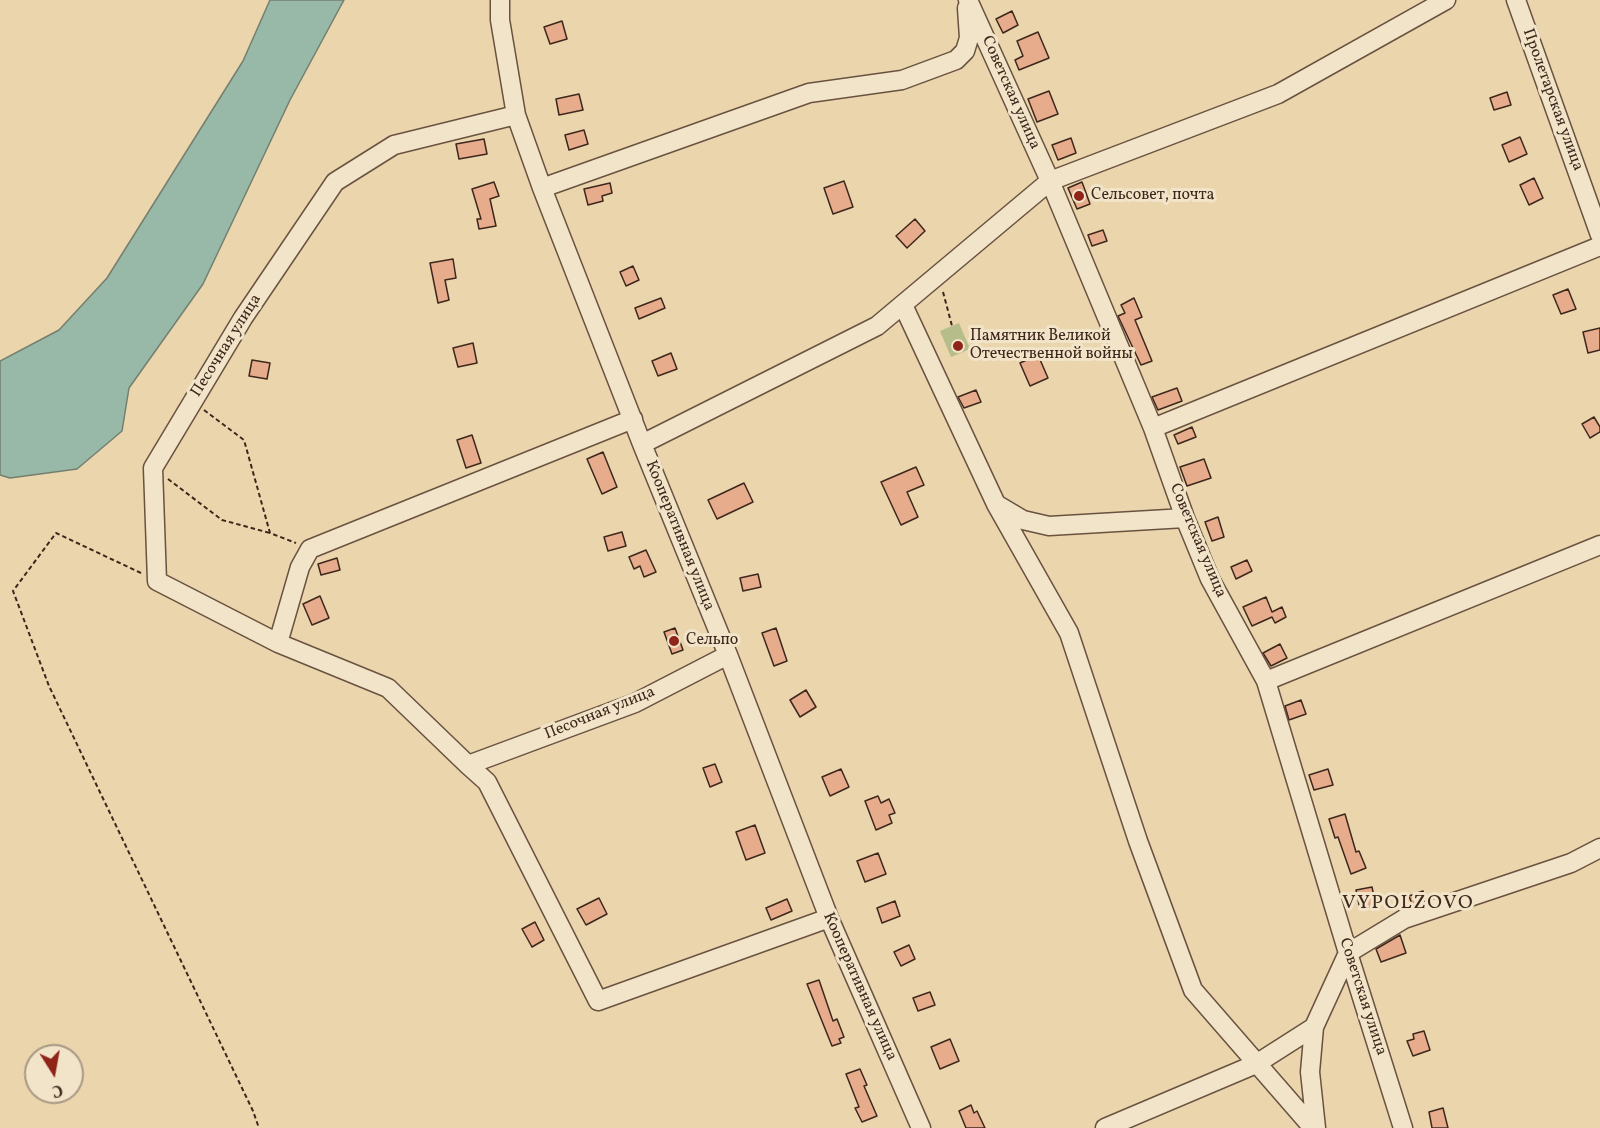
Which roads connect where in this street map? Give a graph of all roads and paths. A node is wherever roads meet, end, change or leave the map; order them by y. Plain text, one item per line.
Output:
1 (500, 0) edge
2 (967, 0) edge
3 (1446, 0) edge
4 (1516, 0) edge
5 (516, 115) junction
6 (1050, 182) junction
7 (542, 188) junction
8 (1600, 235) edge
9 (1600, 246) edge
10 (938, 275) junction
11 (903, 305) junction
12 (952, 326) dead end
13 (193, 401) junction
14 (633, 419) junction
15 (1153, 428) junction
16 (642, 444) junction
17 (153, 468) junction
18 (996, 504) junction
19 (1185, 518) junction
20 (270, 533) junction
21 (1600, 544) edge
22 (310, 549) junction
23 (157, 581) junction
24 (278, 644) junction
25 (728, 654) junction
26 (1266, 681) junction
27 (468, 765) junction
28 (1600, 848) edge
29 (829, 918) junction
30 (1348, 953) junction
31 (1314, 1027) junction
32 (1256, 1064) junction
33 (259, 1128) edge
34 (921, 1128) edge
35 (1105, 1128) edge
36 (1314, 1128) edge
37 (1403, 1128) edge

1 - 5 street, Кооперативная улица
2 - 6 street, Советская улица
2 - 7 street
3 - 6 street
4 - 8 street, Пролетарская улица
5 - 7 street, Кооперативная улица
5 - 13 street, Песочная улица
6 - 10 street
6 - 15 street, Советская улица
7 - 14 street, Кооперативная улица
9 - 15 street
10 - 11 street
10 - 12 path
11 - 16 street
11 - 18 street
13 - 17 street, Песочная улица
13 - 20 path
14 - 16 street, Кооперативная улица
14 - 22 street
15 - 19 street, Советская улица
16 - 25 street, Кооперативная улица
17 - 20 path
17 - 23 street
18 - 19 street
18 - 32 street
19 - 26 street, Советская улица
20 - 22 path
21 - 26 street
22 - 24 street
23 - 24 street
23 - 33 path
24 - 27 street
25 - 27 street, Песочная улица
25 - 29 street, Кооперативная улица
26 - 30 street, Советская улица
27 - 29 street
28 - 30 street
29 - 34 street, Кооперативная улица
30 - 31 street
30 - 37 street, Советская улица
31 - 32 street
31 - 36 street
32 - 35 street
32 - 36 street

